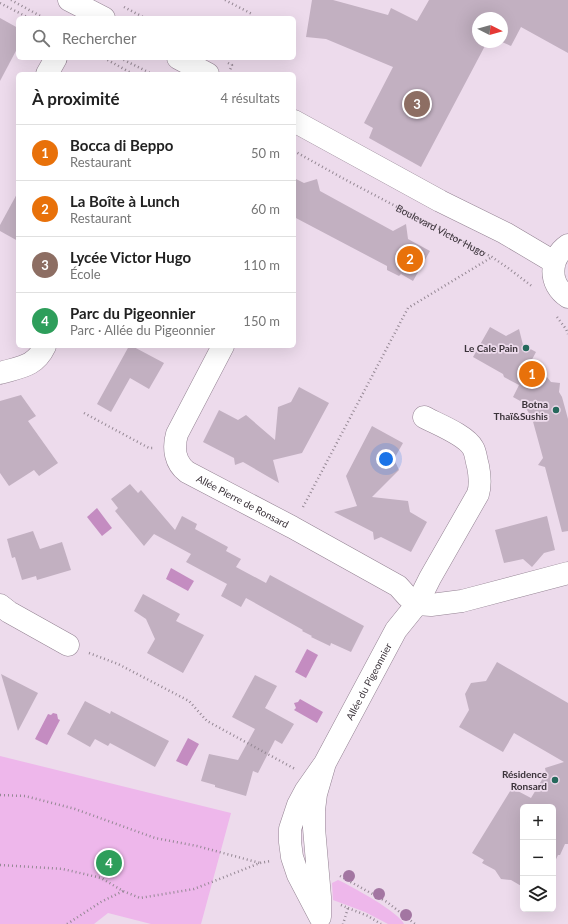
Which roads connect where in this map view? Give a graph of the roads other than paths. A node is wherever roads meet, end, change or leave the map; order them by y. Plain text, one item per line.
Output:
1 (70, 0) edge
2 (111, 11) edge
3 (55, 60) edge
4 (182, 60) edge
5 (48, 72) edge
6 (204, 72) edge
7 (296, 122) edge
8 (568, 245) edge
9 (554, 262) junction
10 (561, 305) edge
11 (44, 348) edge
12 (222, 348) edge
13 (0, 373) edge
14 (424, 417) dead end
15 (568, 573) edge
16 (417, 604) junction
17 (0, 605) edge
18 (68, 644) road end
19 (320, 921) edge

1 - 2 street
3 - 5 street
4 - 6 street
7 - 9 street
8 - 9 street
9 - 10 street
11 - 13 street
12 - 16 street, Allée Pierre de Ronsard
14 - 16 street
15 - 16 street
16 - 19 street, Allée du Pigeonnier
17 - 18 street

